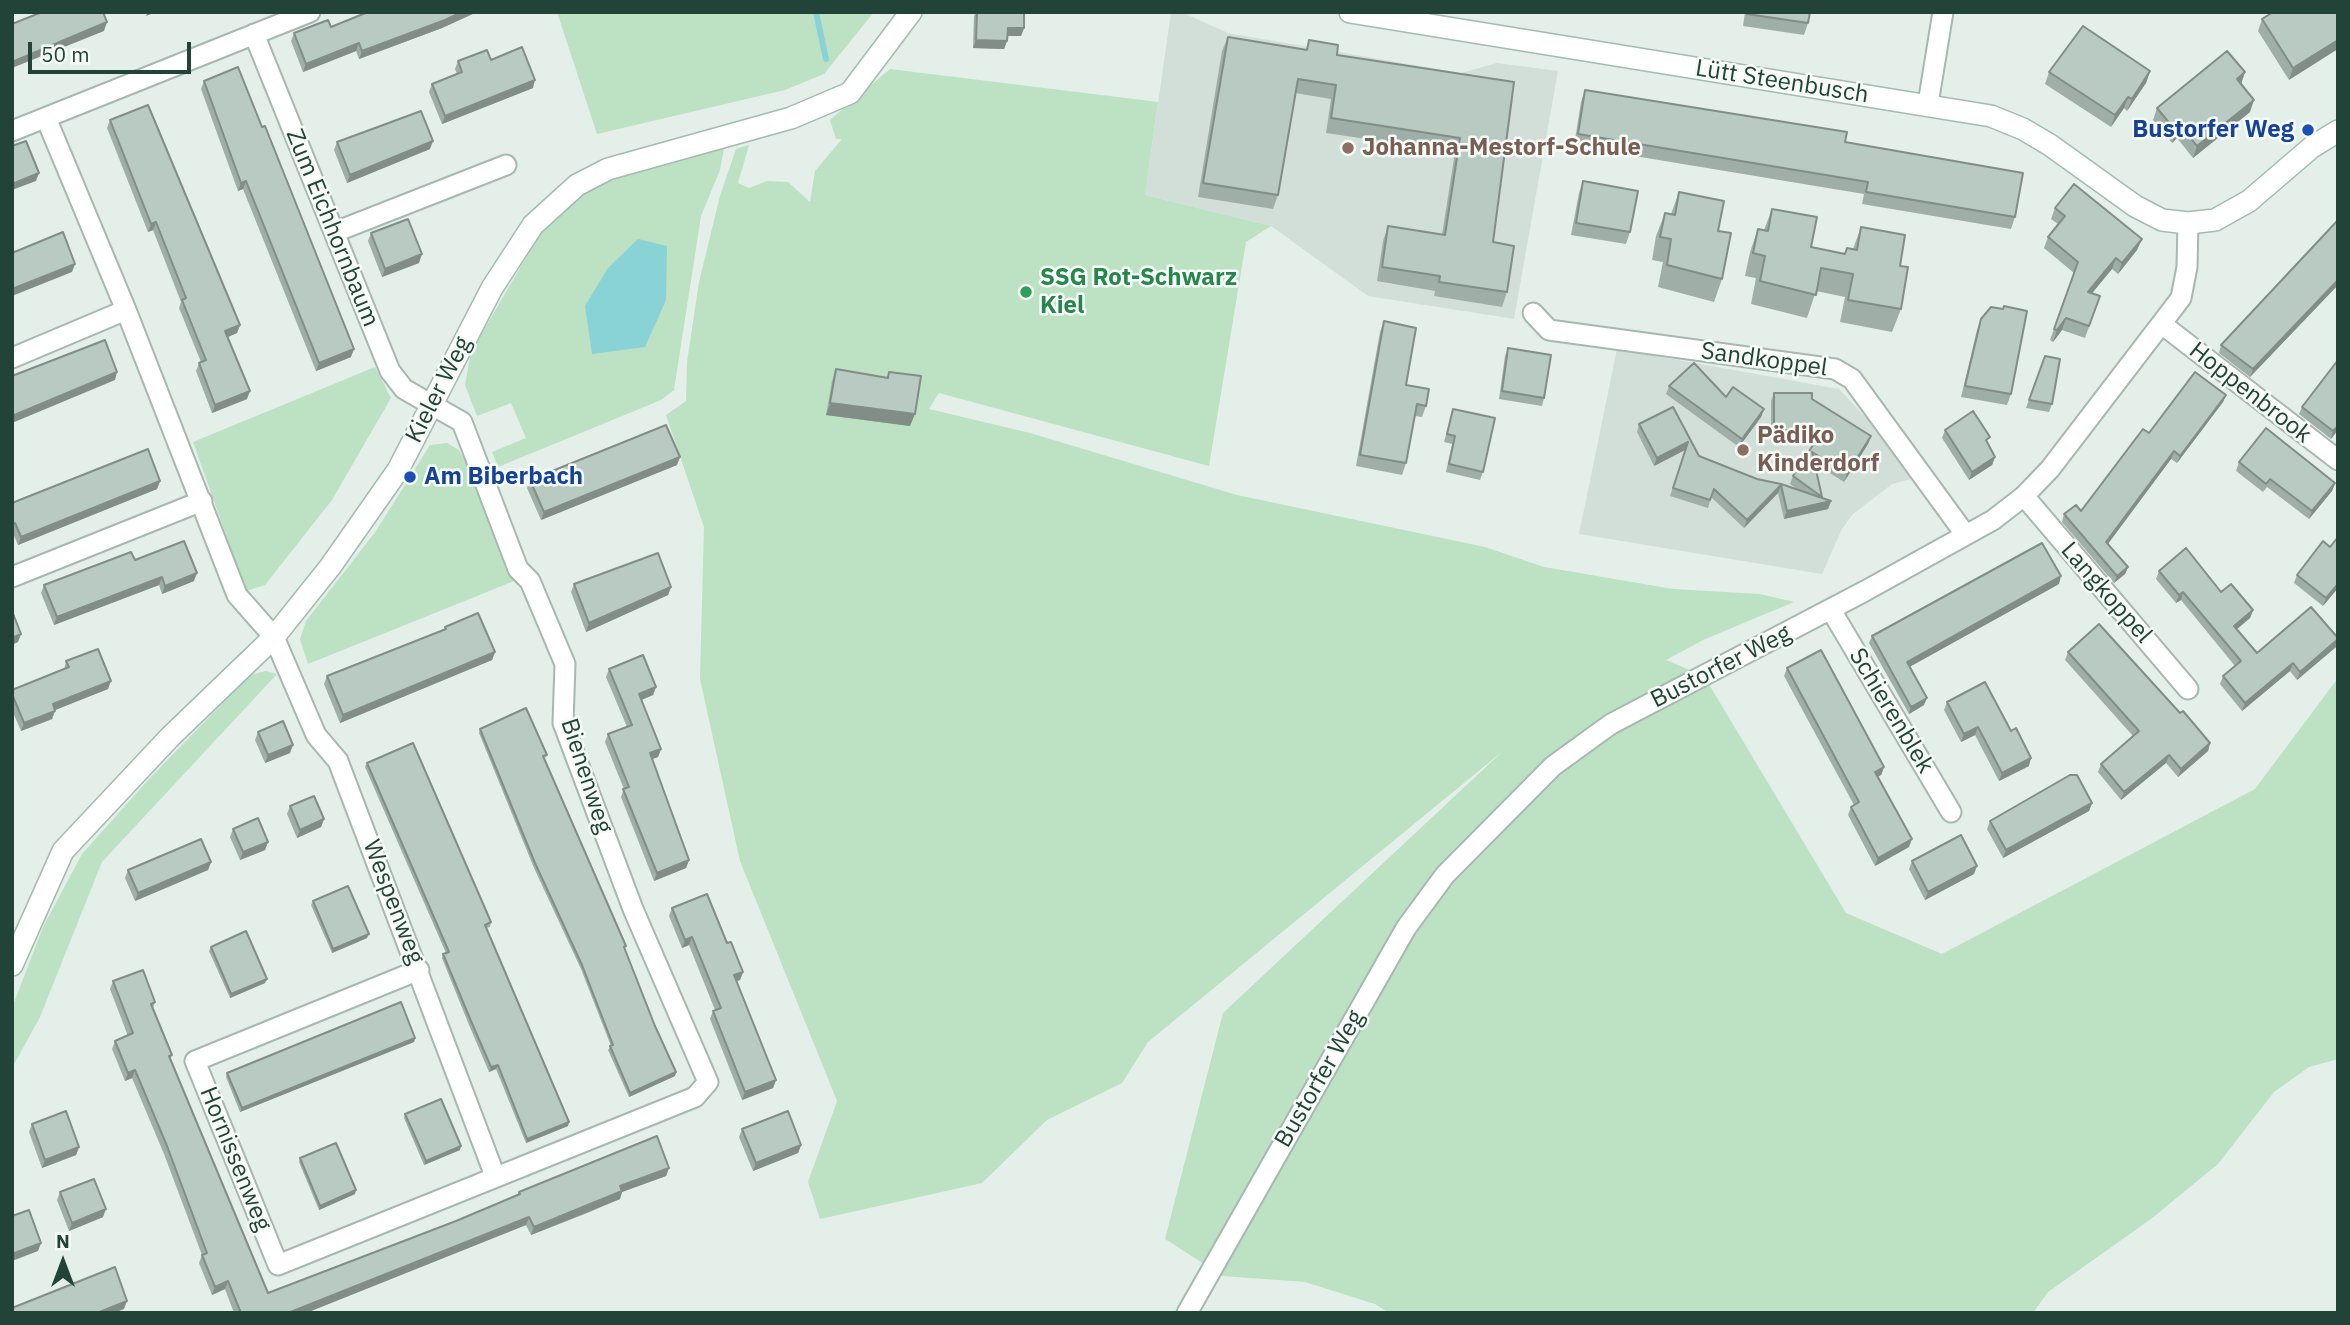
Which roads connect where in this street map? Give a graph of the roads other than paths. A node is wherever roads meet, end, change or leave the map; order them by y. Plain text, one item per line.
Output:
1 (310, 12) edge
2 (911, 12) edge
3 (1350, 12) edge
4 (1943, 12) edge
5 (1442, 20) edge
6 (254, 34) junction
7 (1928, 104) junction
8 (46, 118) junction
9 (12, 131) edge
10 (2338, 131) edge
11 (506, 165) dead end
12 (2188, 223) junction
13 (335, 232) junction
14 (126, 310) junction
15 (1533, 313) dead end
16 (2163, 325) junction
17 (12, 358) edge
18 (432, 404) junction
19 (2338, 460) edge
20 (2024, 496) junction
21 (202, 501) junction
22 (1965, 534) junction
23 (12, 577) edge
24 (1831, 610) junction
25 (274, 637) junction
26 (2188, 690) dead end
27 (1951, 812) dead end
28 (12, 965) edge
29 (419, 970) junction
30 (495, 1176) junction
31 (1187, 1313) edge

1 - 6 street
2 - 18 street, Kieler Weg
3 - 5 street, Lütt Steenbusch
4 - 7 street
5 - 7 street, Lütt Steenbusch
6 - 8 street
6 - 13 street, Zum Eichhornbaum
7 - 12 street, Lütt Steenbusch
8 - 9 street
8 - 14 street
10 - 12 street
11 - 13 street
12 - 16 street, Bustorfer Weg
13 - 18 street, Zum Eichhornbaum
14 - 17 street
14 - 21 street
15 - 22 street, Sandkoppel
16 - 19 street, Hoppenbrook
16 - 20 street, Bustorfer Weg
18 - 25 street, Kieler Weg
18 - 30 street, Bienenweg
20 - 22 street, Bustorfer Weg
20 - 26 street, Langkoppel
21 - 23 street
21 - 25 street
22 - 24 street, Bustorfer Weg
24 - 27 street, Schierenblek
24 - 31 street, Bustorfer Weg
25 - 28 street, Kieler Weg
25 - 29 street, Wespenweg
29 - 30 street, Wespenweg
29 - 30 street, Hornissenweg

